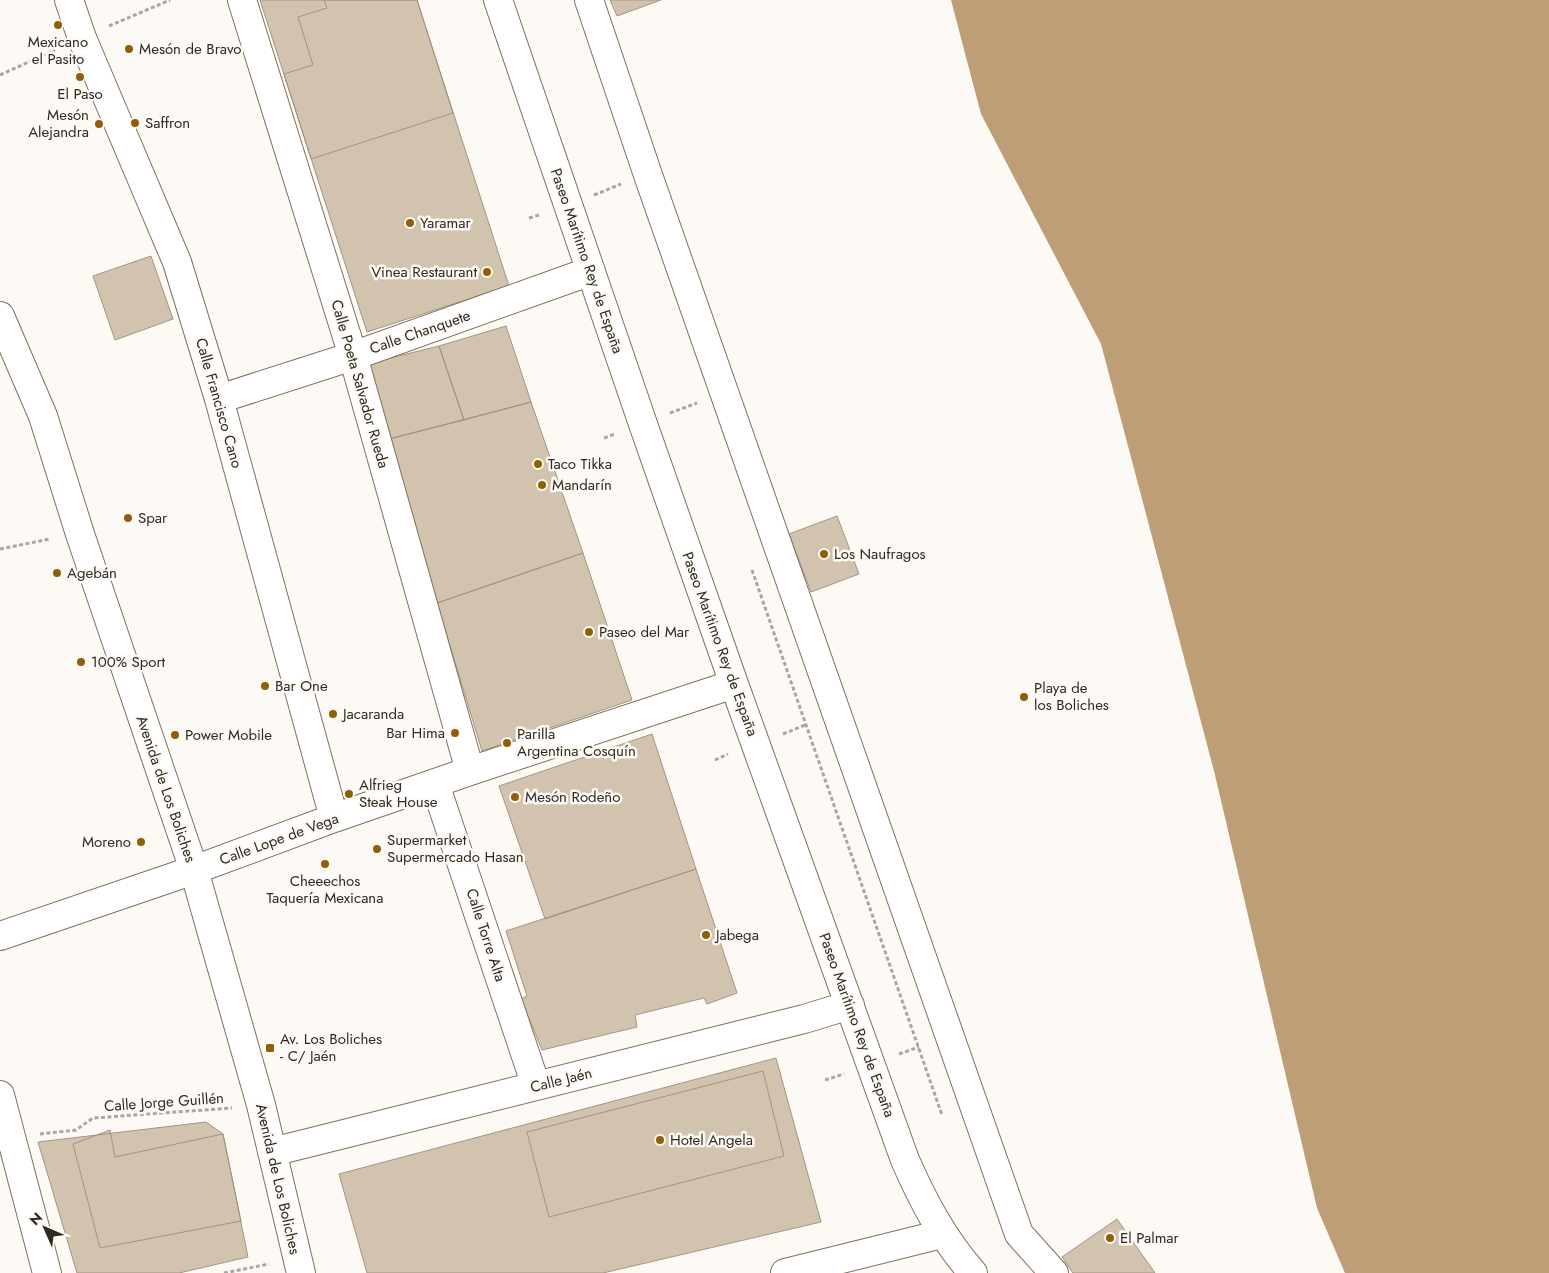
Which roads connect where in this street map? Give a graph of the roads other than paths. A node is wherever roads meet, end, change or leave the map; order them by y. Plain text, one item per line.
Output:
1 (69, 0) edge
2 (242, 0) edge
3 (498, 0) edge
4 (589, 0) edge
5 (591, 271) junction
6 (0, 316) edge
7 (353, 356) junction
8 (219, 399) junction
9 (734, 684) junction
10 (470, 771) junction
11 (435, 784) junction
12 (334, 818) junction
13 (194, 870) junction
14 (0, 936) edge
15 (850, 1005) junction
16 (536, 1086) junction
17 (0, 1095) edge
18 (272, 1152) junction
19 (942, 1234) junction
20 (299, 1265) edge
21 (47, 1273) edge
22 (784, 1273) edge
23 (973, 1273) edge
24 (1054, 1273) edge

1 - 8 street, Calle Francisco Cano
2 - 7 street, Calle Poeta Salvador Rueda
3 - 5 street, Paseo Marítimo Rey de España
4 - 24 street
5 - 7 street, Calle Chanquete
5 - 9 street, Paseo Marítimo Rey de España
6 - 13 street, Avenida de Los Boliches
7 - 8 street, Calle Chanquete
7 - 10 street, Calle Poeta Salvador Rueda
8 - 12 street, Calle Francisco Cano
9 - 10 street, Calle Lope de Vega
9 - 15 street, Paseo Marítimo Rey de España
10 - 11 street, Calle Lope de Vega
11 - 12 street, Calle Lope de Vega
11 - 16 street, Calle Torre Alta
12 - 13 street, Calle Lope de Vega
13 - 14 street, Calle Lope de Vega
13 - 18 street, Avenida de Los Boliches
15 - 16 street, Calle Jaén
15 - 19 street, Paseo Marítimo Rey de España
16 - 18 street, Calle Jaén
17 - 21 street
18 - 20 street, Avenida de Los Boliches
19 - 22 street
19 - 23 street, Paseo Marítimo Rey de España

